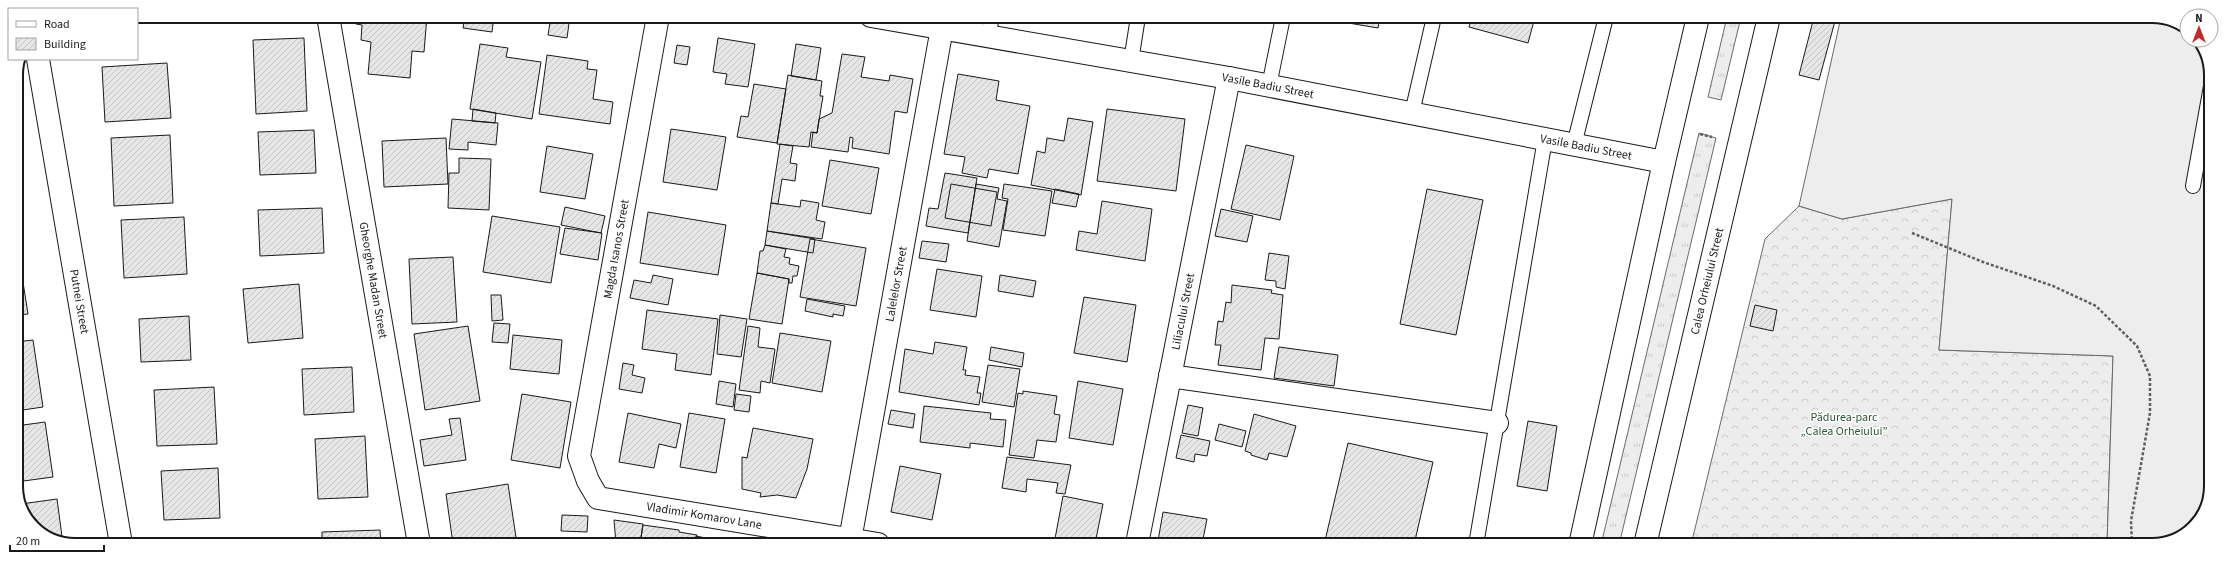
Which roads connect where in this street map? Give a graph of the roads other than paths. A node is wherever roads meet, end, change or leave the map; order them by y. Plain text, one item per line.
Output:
1 (329, 23) edge
2 (657, 23) edge
3 (912, 23) edge
4 (1137, 23) edge
5 (1282, 23) edge
6 (1433, 23) edge
7 (1604, 23) edge
8 (1697, 23) edge
9 (1768, 23) edge
10 (990, 26) edge
11 (942, 28) junction
12 (38, 60) edge
13 (1130, 61) junction
14 (1230, 78) junction
15 (1269, 86) junction
16 (1412, 113) junction
17 (2204, 125) edge
18 (1545, 139) junction
19 (1574, 145) junction
20 (1664, 162) junction
21 (2193, 186) dead end
22 (1170, 376) junction
23 (1496, 423) junction
24 (588, 481) joint
25 (120, 538) edge
26 (418, 538) edge
27 (838, 538) edge
28 (850, 538) edge
29 (1138, 538) edge
30 (1477, 538) edge
31 (1582, 538) edge
32 (1647, 538) edge

1 - 26 main road, Gheorghe Madan Street
2 - 24 main road, Magda Isanos Street
3 - 11 main road, Vasile Badiu Street
4 - 13 lane
5 - 15 lane
6 - 16 lane
7 - 19 lane
8 - 20 main road
9 - 32 main road, Calea Orheiului Street
10 - 11 main road, Vasile Badiu Street
10 - 13 main road, Vasile Badiu Street
11 - 28 main road, Lalelelor Street
12 - 25 main road, Putnei Street
13 - 14 main road, Vasile Badiu Street
14 - 15 main road, Vasile Badiu Street
14 - 22 main road, Liliacului Street
15 - 16 main road, Vasile Badiu Street
16 - 18 main road, Vasile Badiu Street
17 - 21 lane
18 - 19 main road, Vasile Badiu Street
18 - 23 lane
19 - 20 main road, Vasile Badiu Street
20 - 31 main road
22 - 23 main road
22 - 29 main road, Liliacului Street
23 - 30 lane
24 - 27 main road, Vladimir Komarov Lane

